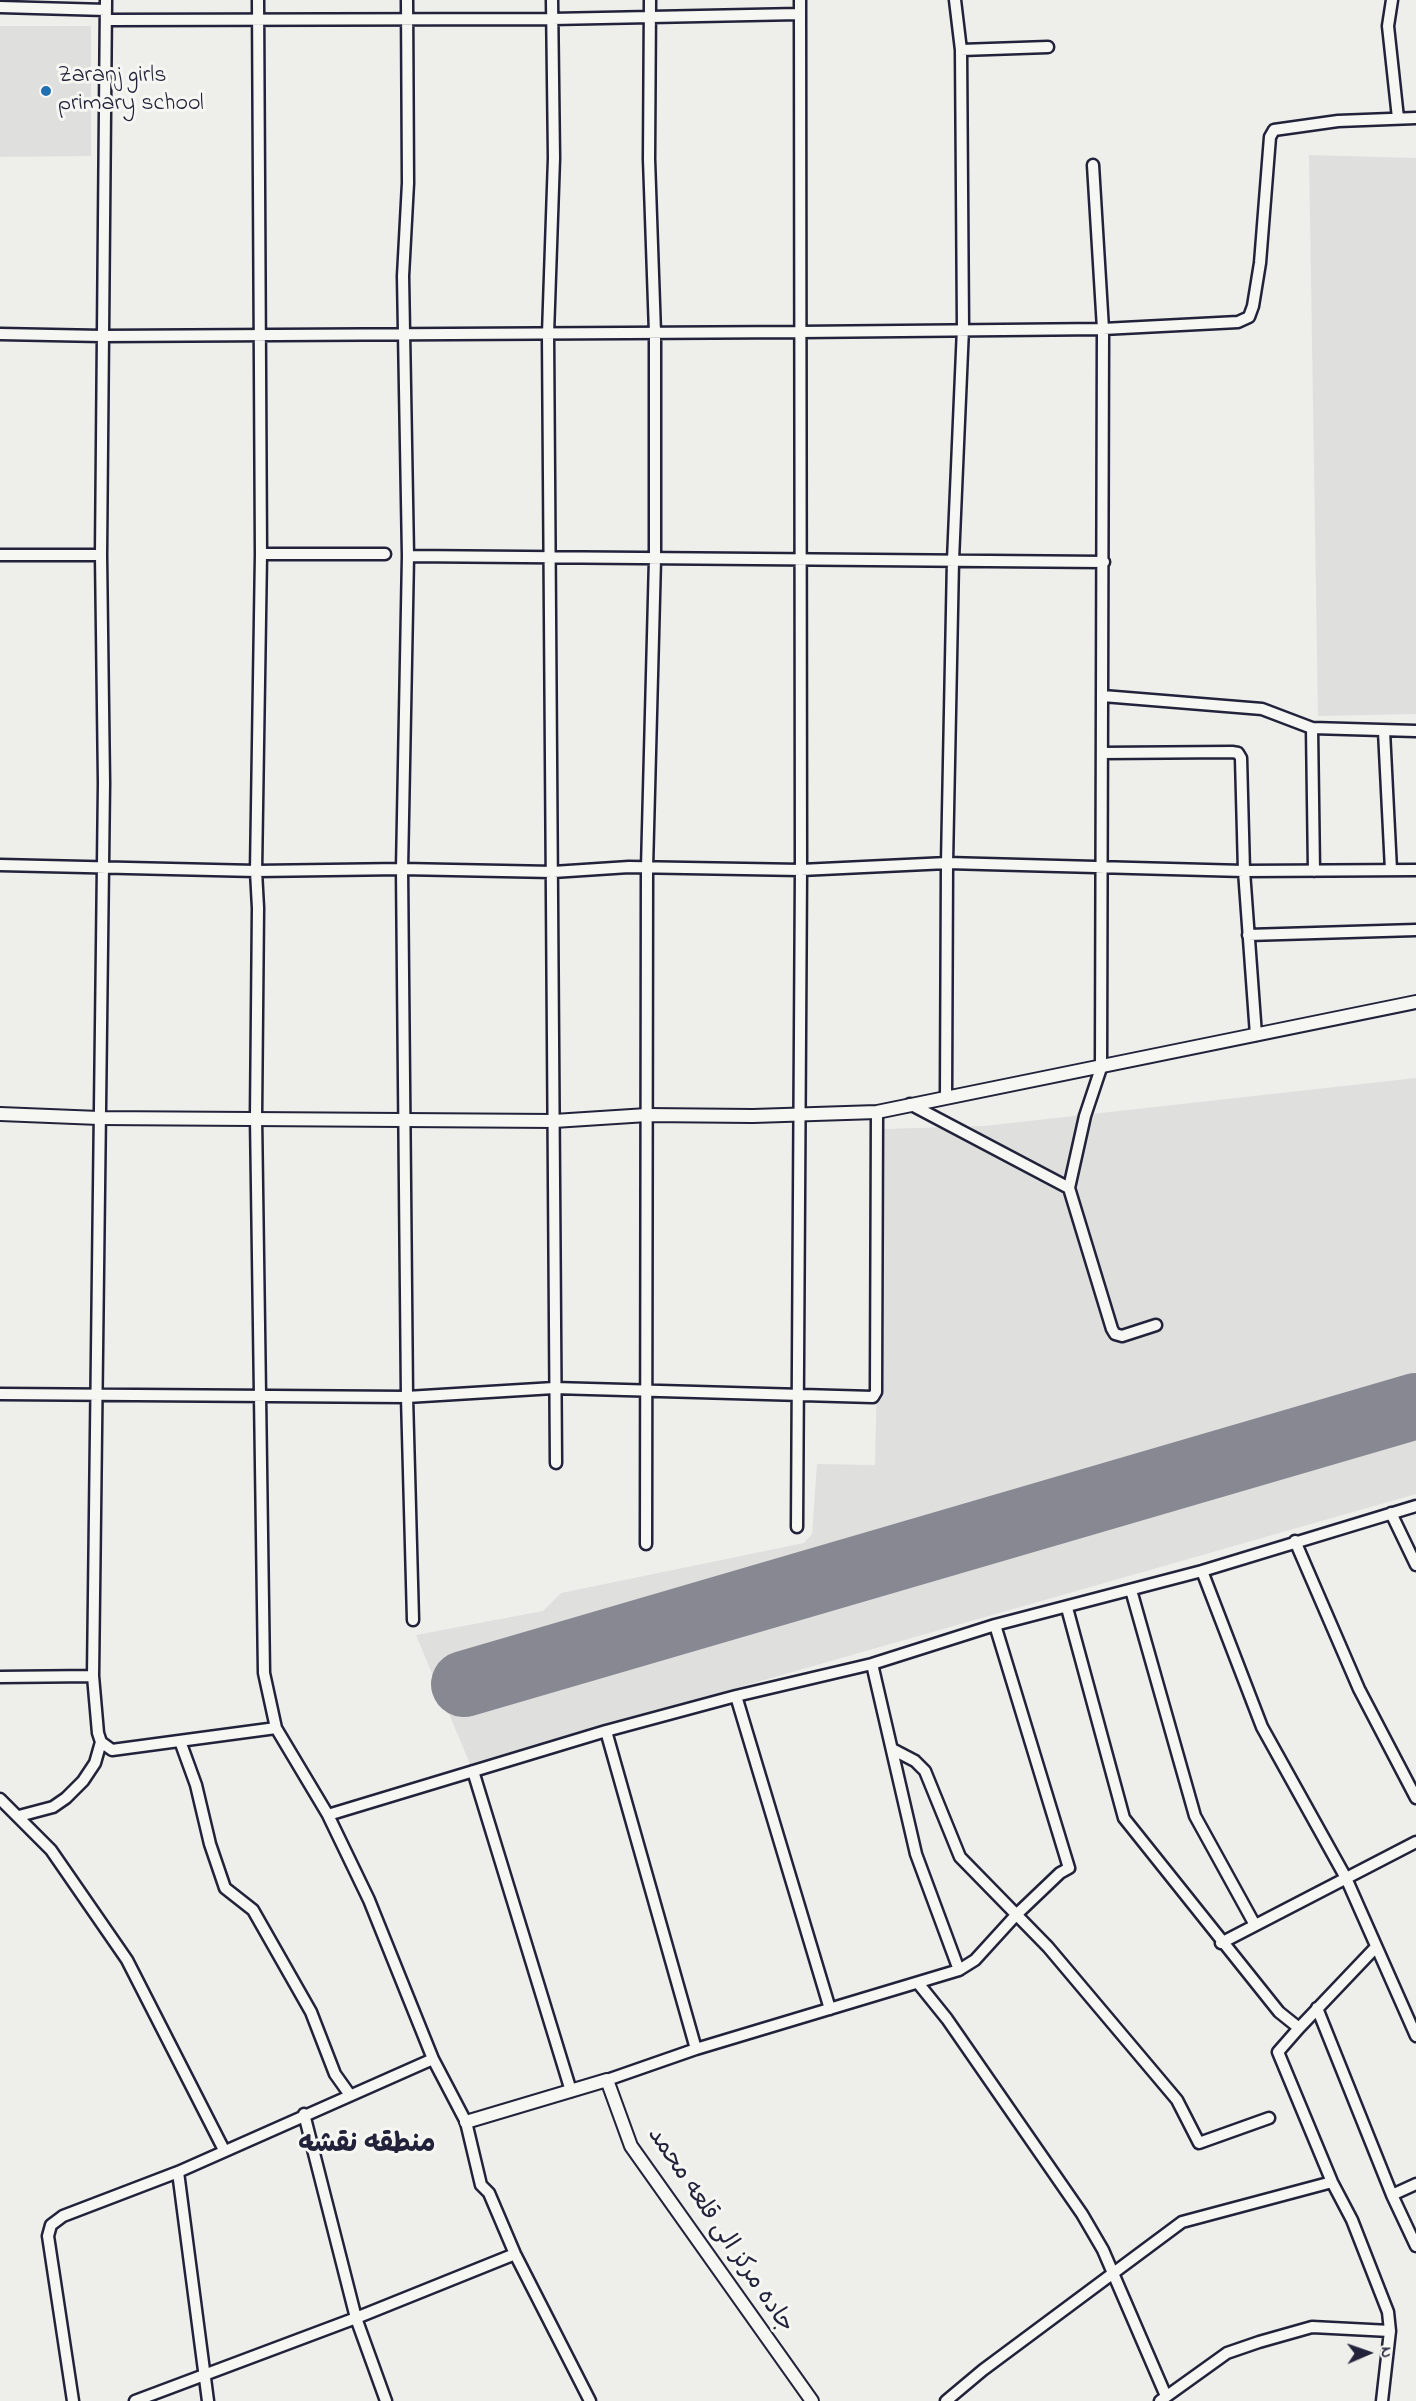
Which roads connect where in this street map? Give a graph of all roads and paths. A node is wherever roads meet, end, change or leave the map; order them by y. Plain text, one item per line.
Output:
1 (258, 0) edge
2 (407, 0) edge
3 (552, 0) edge
4 (650, 0) edge
5 (800, 0) edge
6 (955, 0) edge
7 (1392, 0) edge
8 (0, 7) edge
9 (106, 10) edge
10 (799, 14) junction
11 (650, 16) junction
12 (408, 18) junction
13 (258, 19) junction
14 (552, 19) junction
15 (1047, 47) dead end
16 (961, 50) junction
17 (1398, 118) junction
18 (1416, 118) edge
19 (1093, 165) dead end
20 (963, 328) junction
21 (1103, 329) junction
22 (800, 332) junction
23 (405, 333) junction
24 (655, 333) junction
25 (0, 334) edge
26 (548, 334) junction
27 (260, 335) junction
28 (102, 336) junction
29 (261, 554) junction
30 (385, 554) dead end
31 (0, 555) edge
32 (101, 555) junction
33 (408, 556) junction
34 (552, 558) junction
35 (655, 559) junction
36 (801, 560) junction
37 (952, 560) junction
38 (1104, 562) junction
39 (1103, 696) junction
40 (1312, 728) junction
41 (1384, 731) junction
42 (1416, 731) edge
43 (1102, 753) junction
44 (947, 863) junction
45 (0, 865) edge
46 (103, 865) junction
47 (1101, 867) junction
48 (647, 868) junction
49 (402, 869) junction
50 (801, 870) junction
51 (1314, 870) junction
52 (1391, 870) junction
53 (1416, 870) edge
54 (256, 871) junction
55 (1244, 871) junction
56 (553, 872) junction
57 (1416, 930) edge
58 (1248, 935) junction
59 (1416, 1002) edge
60 (1256, 1035) junction
61 (1101, 1068) junction
62 (946, 1097) junction
63 (910, 1104) junction
64 (877, 1112) junction
65 (0, 1114) edge
66 (801, 1115) junction
67 (647, 1116) junction
68 (256, 1117) junction
69 (99, 1118) junction
70 (405, 1118) junction
71 (554, 1121) junction
72 (1069, 1188) junction
73 (1156, 1325) dead end
74 (554, 1388) junction
75 (99, 1393) junction
76 (646, 1393) junction
77 (0, 1394) edge
78 (261, 1394) junction
79 (406, 1397) junction
80 (800, 1397) junction
81 (556, 1463) dead end
82 (1416, 1506) edge
83 (1391, 1513) junction
84 (797, 1527) dead end
85 (1295, 1541) junction
86 (646, 1544) dead end
87 (1416, 1565) edge
88 (1202, 1571) junction
89 (1131, 1590) junction
90 (1067, 1608) junction
91 (413, 1620) dead end
92 (995, 1625) junction
93 (872, 1664) junction
94 (93, 1676) junction
95 (0, 1677) edge
96 (736, 1696) junction
97 (276, 1728) junction
98 (606, 1731) junction
99 (180, 1741) junction
100 (101, 1742) junction
101 (892, 1749) junction
102 (473, 1771) junction
103 (1416, 1798) edge
104 (0, 1799) edge
105 (328, 1815) junction
106 (19, 1816) junction
107 (1416, 1842) edge
108 (1346, 1878) junction
109 (1016, 1915) junction
110 (1254, 1925) junction
111 (1221, 1943) junction
112 (1376, 1947) junction
113 (959, 1970) junction
114 (918, 1983) junction
115 (1317, 2008) junction
116 (830, 2009) junction
117 (1299, 2028) junction
118 (1416, 2036) edge
119 (696, 2049) junction
120 (433, 2059) junction
121 (607, 2080) junction
122 (571, 2091) junction
123 (350, 2095) junction
124 (304, 2114) junction
125 (1269, 2118) dead end
126 (466, 2122) junction
127 (224, 2150) junction
128 (178, 2172) junction
129 (1332, 2182) junction
130 (1416, 2184) edge
131 (1392, 2195) junction
132 (1416, 2246) edge
133 (515, 2254) junction
134 (1112, 2273) junction
135 (356, 2318) junction
136 (1390, 2331) junction
137 (203, 2376) junction
138 (1163, 2399) edge
139 (73, 2401) edge
140 (135, 2401) edge
141 (208, 2401) edge
142 (386, 2401) edge
143 (590, 2401) edge
144 (812, 2401) edge
145 (946, 2401) edge
146 (1382, 2401) edge

1 - 13 street
2 - 12 street
3 - 14 street
4 - 11 street
5 - 10 street
6 - 16 street
7 - 17 street
8 - 9 street
9 - 13 street
9 - 28 street
10 - 11 street
10 - 22 street
11 - 14 street
11 - 24 street
12 - 13 street
12 - 14 street
12 - 23 street
13 - 27 street
14 - 26 street
15 - 16 street
16 - 20 street
17 - 18 street
17 - 21 street
19 - 21 street
20 - 21 street
20 - 22 street
20 - 37 street
21 - 38 street
22 - 24 street
22 - 36 street
23 - 26 street
23 - 27 street
23 - 33 street
24 - 26 street
24 - 35 street
25 - 28 street
26 - 34 street
27 - 28 street
27 - 29 street
28 - 32 street
29 - 30 street
29 - 54 street
31 - 32 street
32 - 46 street
33 - 34 street
33 - 49 street
34 - 35 street
34 - 56 street
35 - 36 street
35 - 48 street
36 - 37 street
36 - 50 street
37 - 38 street
37 - 44 street
38 - 39 street
39 - 40 street
39 - 43 street
40 - 41 street
40 - 51 street
41 - 42 street
41 - 52 street
43 - 47 street
43 - 55 street
44 - 47 street
44 - 50 street
44 - 62 street
45 - 46 street
46 - 54 street
46 - 69 street
47 - 55 street
47 - 61 street
48 - 50 street
48 - 56 street
48 - 67 street
49 - 54 street
49 - 56 street
49 - 70 street
50 - 66 street
51 - 52 street
51 - 55 street
52 - 53 street
54 - 68 street
55 - 58 street
56 - 71 street
57 - 58 street
58 - 60 street
59 - 60 street
60 - 61 street
61 - 62 street
61 - 72 street
62 - 63 street
63 - 64 street
63 - 72 street
64 - 66 street
64 - 80 street
65 - 69 street
66 - 67 street
66 - 80 street
67 - 71 street
67 - 76 street
68 - 69 street
68 - 70 street
68 - 78 street
69 - 75 street
70 - 71 street
70 - 79 street
71 - 74 street
72 - 73 street
74 - 76 street
74 - 79 street
74 - 81 street
75 - 77 street
75 - 78 street
75 - 94 street
76 - 80 street
76 - 86 street
78 - 79 street
78 - 97 street
79 - 91 street
80 - 84 street
82 - 83 street
83 - 85 street
83 - 87 street
85 - 88 street
85 - 103 street
88 - 89 street
88 - 108 street
89 - 90 street
89 - 110 street
90 - 92 street
90 - 111 street
92 - 93 street
92 - 109 street
93 - 96 street
93 - 101 street
94 - 95 street
94 - 100 street
96 - 98 street
96 - 116 street
97 - 99 street
97 - 105 street
98 - 102 street
98 - 119 street
99 - 100 street
99 - 123 street
100 - 106 street
101 - 109 street
101 - 113 street
102 - 105 street
102 - 122 street
104 - 106 street
105 - 120 street
106 - 127 street
107 - 108 street
108 - 110 street
108 - 112 street
109 - 113 street
109 - 125 street
110 - 111 street
111 - 117 street
112 - 115 street
112 - 118 street
113 - 114 street
114 - 116 street
114 - 134 street
115 - 117 street
115 - 131 street
116 - 119 street
117 - 129 street
119 - 121 street
120 - 123 street
120 - 126 street
121 - 122 street
121 - 144 street, جاده مرکز الی قلعه محمد
122 - 126 street
123 - 124 street
124 - 127 street
124 - 135 street
126 - 133 street
127 - 128 street
128 - 137 street
128 - 139 street
129 - 134 street
129 - 136 street
130 - 131 street
131 - 132 street
133 - 135 street
133 - 143 street
134 - 138 street
134 - 145 street
135 - 137 street
135 - 142 street
136 - 138 street
136 - 146 street
137 - 140 street
137 - 141 street

